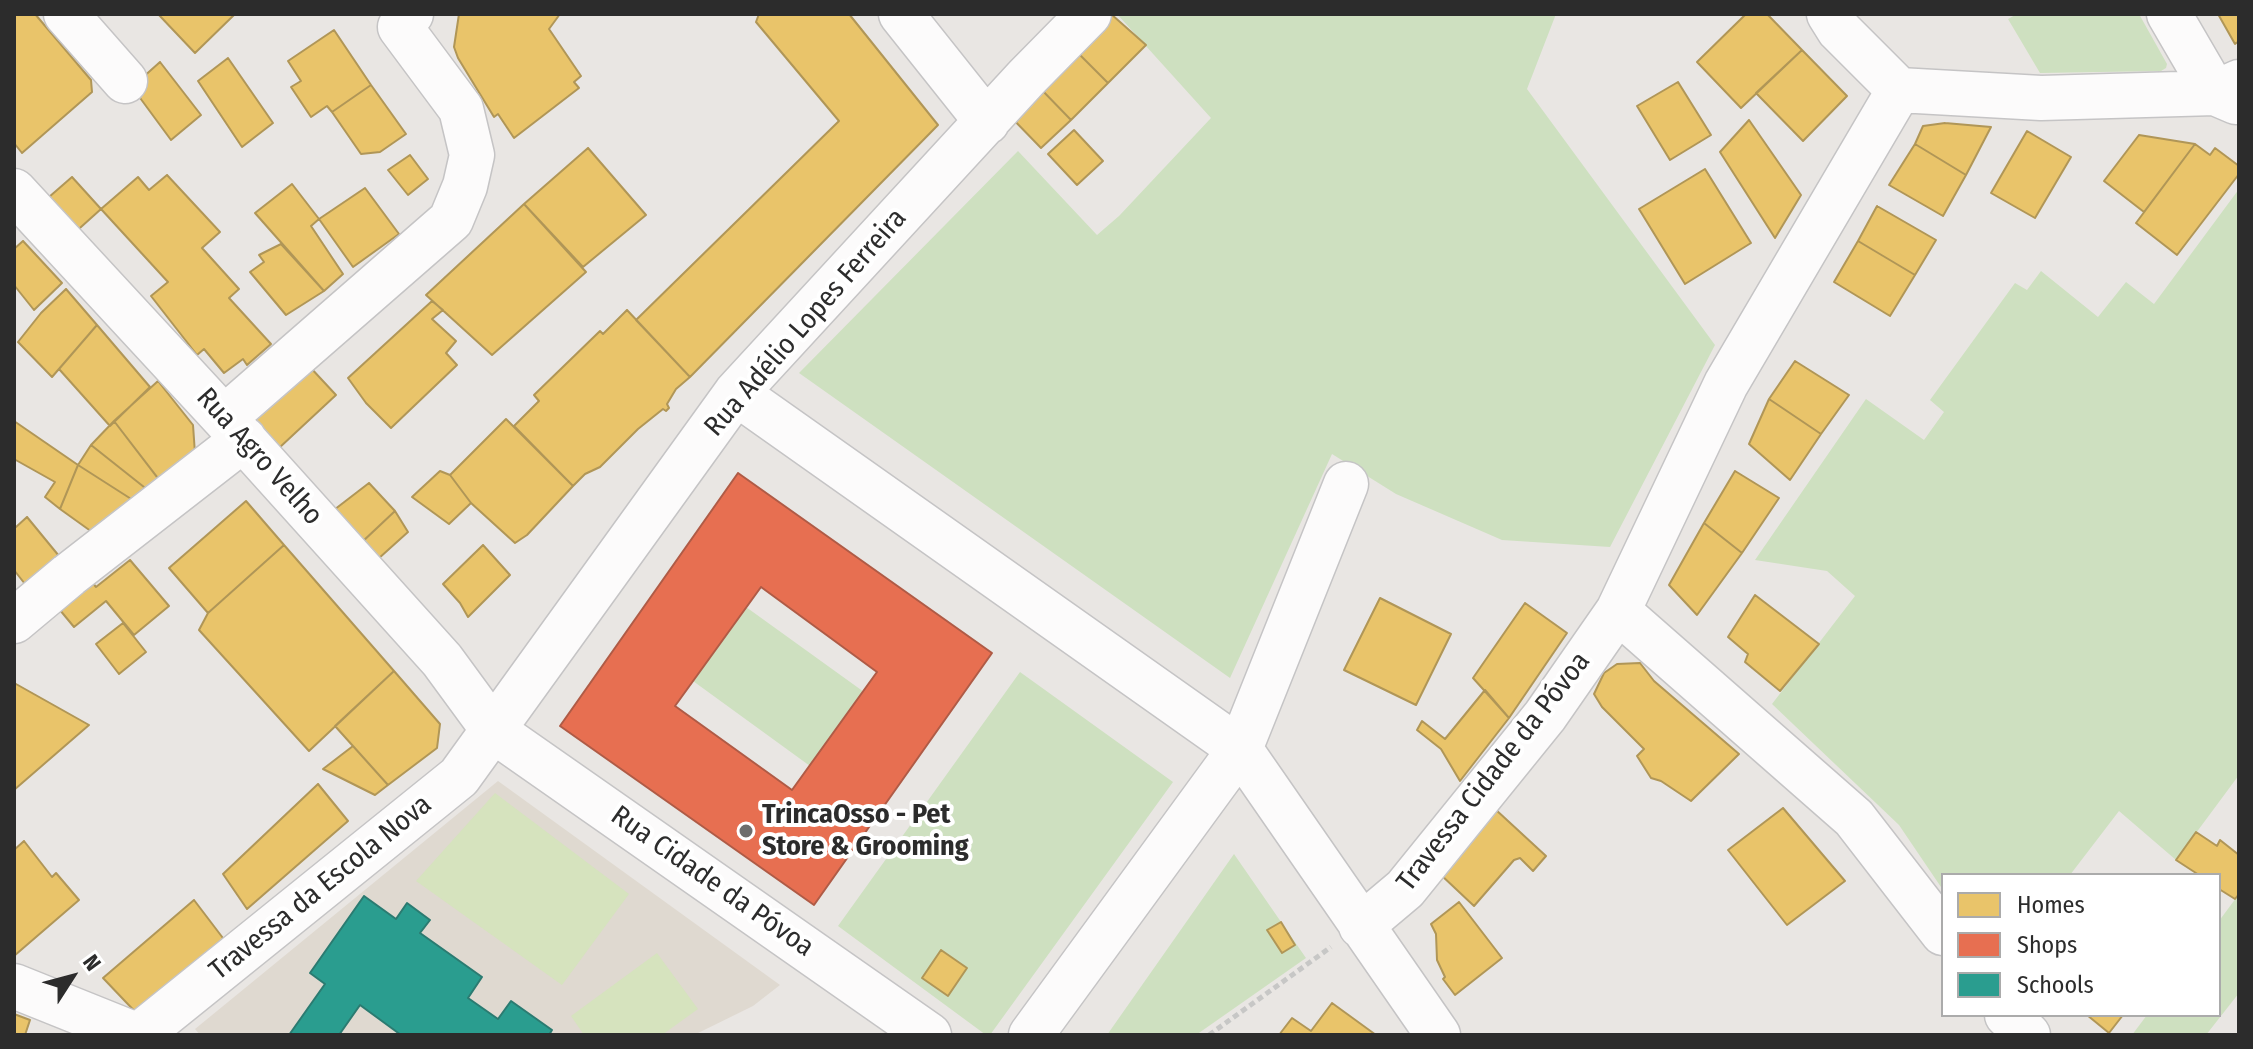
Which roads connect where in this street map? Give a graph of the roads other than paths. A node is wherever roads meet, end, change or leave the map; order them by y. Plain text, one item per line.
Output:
1 (66, 14) edge
2 (901, 14) edge
3 (1089, 14) edge
4 (1829, 14) edge
5 (2169, 14) edge
6 (400, 18) edge
7 (125, 81) dead end
8 (1899, 90) junction
9 (2231, 93) edge
10 (987, 122) junction
11 (14, 191) edge
12 (736, 393) junction
13 (234, 428) junction
14 (1346, 484) dead end
15 (1618, 611) junction
16 (14, 621) edge
17 (494, 731) junction
18 (1240, 749) junction
19 (1361, 926) junction
20 (1941, 930) edge
21 (14, 986) edge
22 (2009, 1017) edge
23 (138, 1035) edge
24 (929, 1035) edge
25 (1031, 1035) edge
26 (1438, 1035) edge
27 (2028, 1035) edge

1 - 7 street
2 - 10 street
3 - 10 street, Rua Adélio Lopes Ferreira
4 - 8 street
5 - 9 street
6 - 13 street
8 - 9 street
8 - 15 street, Travessa Cidade da Póvoa
10 - 12 street, Rua Adélio Lopes Ferreira
11 - 13 street, Rua Agro Velho
12 - 17 street, Rua Adélio Lopes Ferreira
12 - 18 street
13 - 16 street
13 - 17 street, Rua Agro Velho
14 - 18 street
15 - 19 street, Travessa Cidade da Póvoa
15 - 20 street
17 - 23 street, Travessa da Escola Nova
17 - 24 street, Rua Cidade da Póvoa
18 - 19 street
18 - 25 street
19 - 26 street
21 - 23 street
22 - 27 street

